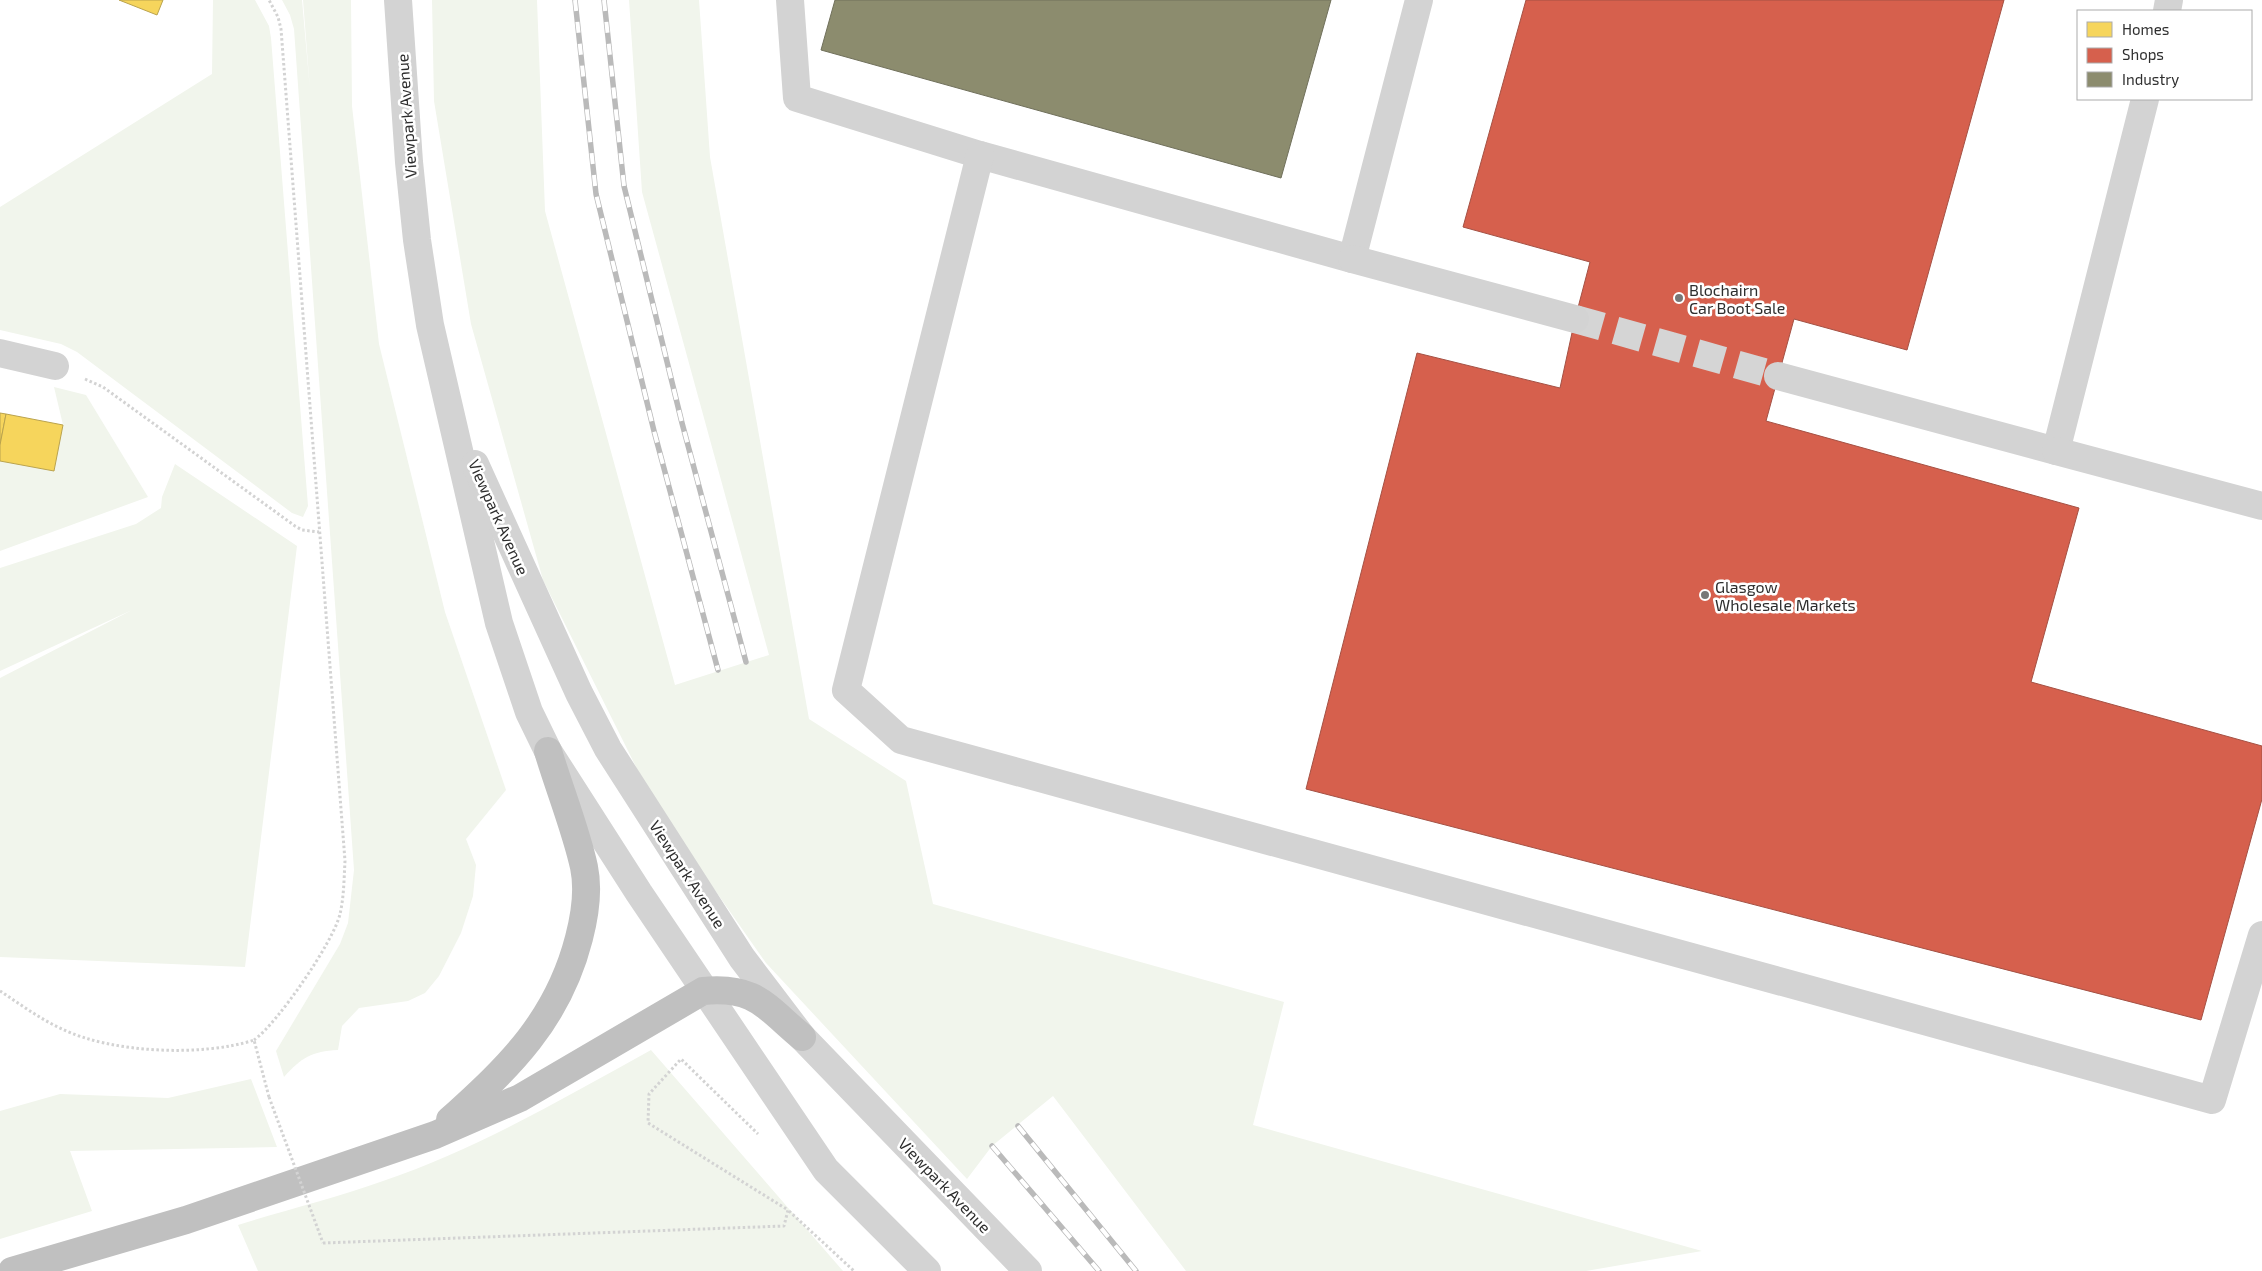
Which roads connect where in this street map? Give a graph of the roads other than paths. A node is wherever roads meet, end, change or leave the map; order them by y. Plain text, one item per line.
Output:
1 (398, 0) edge
2 (790, 0) edge
3 (1420, 0) edge
4 (2144, 100) edge
5 (980, 155) junction
6 (1352, 259) junction
7 (1575, 319) tunnel mouth
8 (0, 353) edge
9 (55, 366) road end
10 (1778, 376) tunnel mouth
11 (449, 408) junction
12 (2056, 451) junction
13 (2262, 506) edge
14 (548, 751) junction
15 (2262, 934) edge
16 (703, 991) junction
17 (802, 1037) junction
18 (435, 1135) junction
19 (12, 1271) edge
20 (927, 1271) edge
21 (1028, 1271) edge

1 - 11 street, Viewpark Avenue
2 - 5 street
3 - 6 street
4 - 12 street
5 - 6 street
5 - 15 street
6 - 7 street
8 - 9 street
10 - 12 street
11 - 14 street, Viewpark Avenue
11 - 17 street, Viewpark Avenue
12 - 13 street
14 - 16 street, Viewpark Avenue
14 - 18 highway
16 - 17 highway
16 - 18 highway
16 - 20 street, Viewpark Avenue
17 - 21 street, Viewpark Avenue
18 - 19 highway

